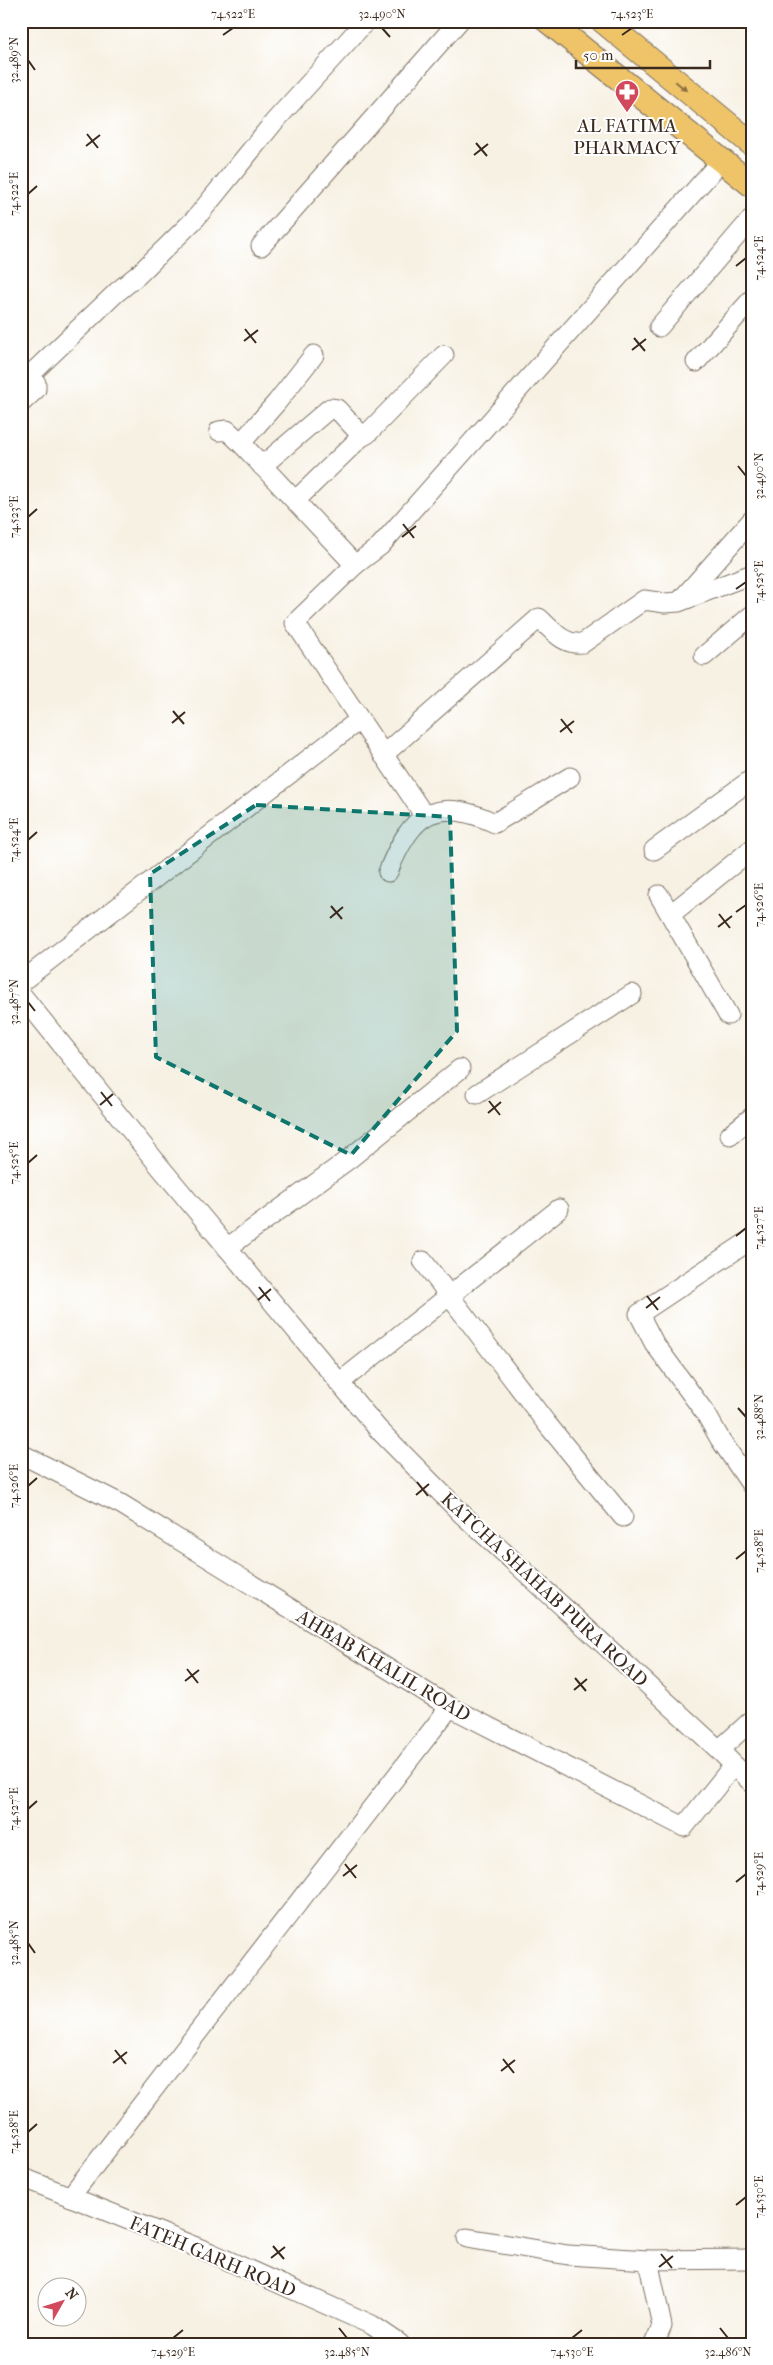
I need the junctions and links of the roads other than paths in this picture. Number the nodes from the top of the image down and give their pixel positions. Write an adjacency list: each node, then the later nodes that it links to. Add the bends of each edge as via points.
1 (366, 21): 17 (street, via 274,122 196,218 30,375 36,389)
2 (459, 21): 11 (street)
3 (548, 21): 6 (main road)
4 (603, 21): 5 (main road, one-way to 5)
5 (710, 109): 6 (main road, via 710,123 704,132); 7 (main road)
6 (693, 137): 8 (main road)
7 (752, 144)
8 (721, 161): 9 (main road); 24 (street, via 380,546)
9 (748, 172)
10 (752, 218): 13 (street)
11 (261, 246)
12 (752, 299): 16 (street)
13 (660, 327)
14 (314, 355): 20 (street)
15 (444, 355): 19 (street)
16 (696, 362)
17 (21, 403)
18 (219, 431): 20 (street, via 227,430)
19 (362, 436): 21 (street, via 337,409 330,408); 22 (street)
20 (241, 443): 21 (street)
21 (262, 466): 22 (street)
22 (296, 500): 24 (street)
23 (752, 520): 26 (street)
24 (355, 565): 29 (street, via 295,623)
25 (752, 574): 26 (street)
26 (679, 602): 30 (street, via 644,600 583,643 572,645 539,618)
27 (752, 615): 28 (street)
28 (704, 656)
29 (359, 720): 30 (street); 39 (street)
30 (383, 755): 33 (street)
31 (570, 777): 33 (street, via 495,823 460,810)
32 (752, 779): 35 (street)
33 (424, 815): 36 (street, via 398,848)
34 (752, 849): 38 (street)
35 (654, 850)
36 (388, 872)
37 (659, 895): 38 (street)
38 (671, 914): 42 (street)
39 (21, 982)
40 (21, 994): 49 (street, KATCHA SHAHAB PURA ROAD)
41 (632, 994): 44 (street)
42 (728, 1015)
43 (460, 1069): 49 (street, via 349,1159)
44 (477, 1094)
45 (752, 1117): 46 (street)
46 (730, 1135)
47 (559, 1209): 51 (street)
48 (752, 1239): 54 (street, via 639,1314 654,1343 706,1414)
49 (228, 1248): 52 (street, KATCHA SHAHAB PURA ROAD)
50 (423, 1261): 51 (street)
51 (448, 1297): 52 (street); 55 (street)
52 (339, 1383): 58 (street, KATCHA SHAHAB PURA ROAD, via 378,1429 463,1515)
53 (21, 1454): 56 (street, AHBAB KHALIL ROAD, via 121,1504)
54 (752, 1486)
55 (623, 1517)
56 (450, 1707): 59 (street, AHBAB KHALIL ROAD, via 684,1827); 62 (street)
57 (752, 1720): 58 (street)
58 (719, 1750): 59 (street, KATCHA SHAHAB PURA ROAD)
59 (734, 1766): 60 (street, KATCHA SHAHAB PURA ROAD)
60 (752, 1783)
61 (21, 2177): 62 (street, FATEH GARH ROAD)
62 (70, 2197): 66 (street, FATEH GARH ROAD, via 212,2253 372,2325)
63 (467, 2238): 65 (street, via 568,2255)
64 (752, 2259): 65 (street)
65 (648, 2260): 67 (street, via 662,2326)
66 (400, 2344)
67 (654, 2344)

